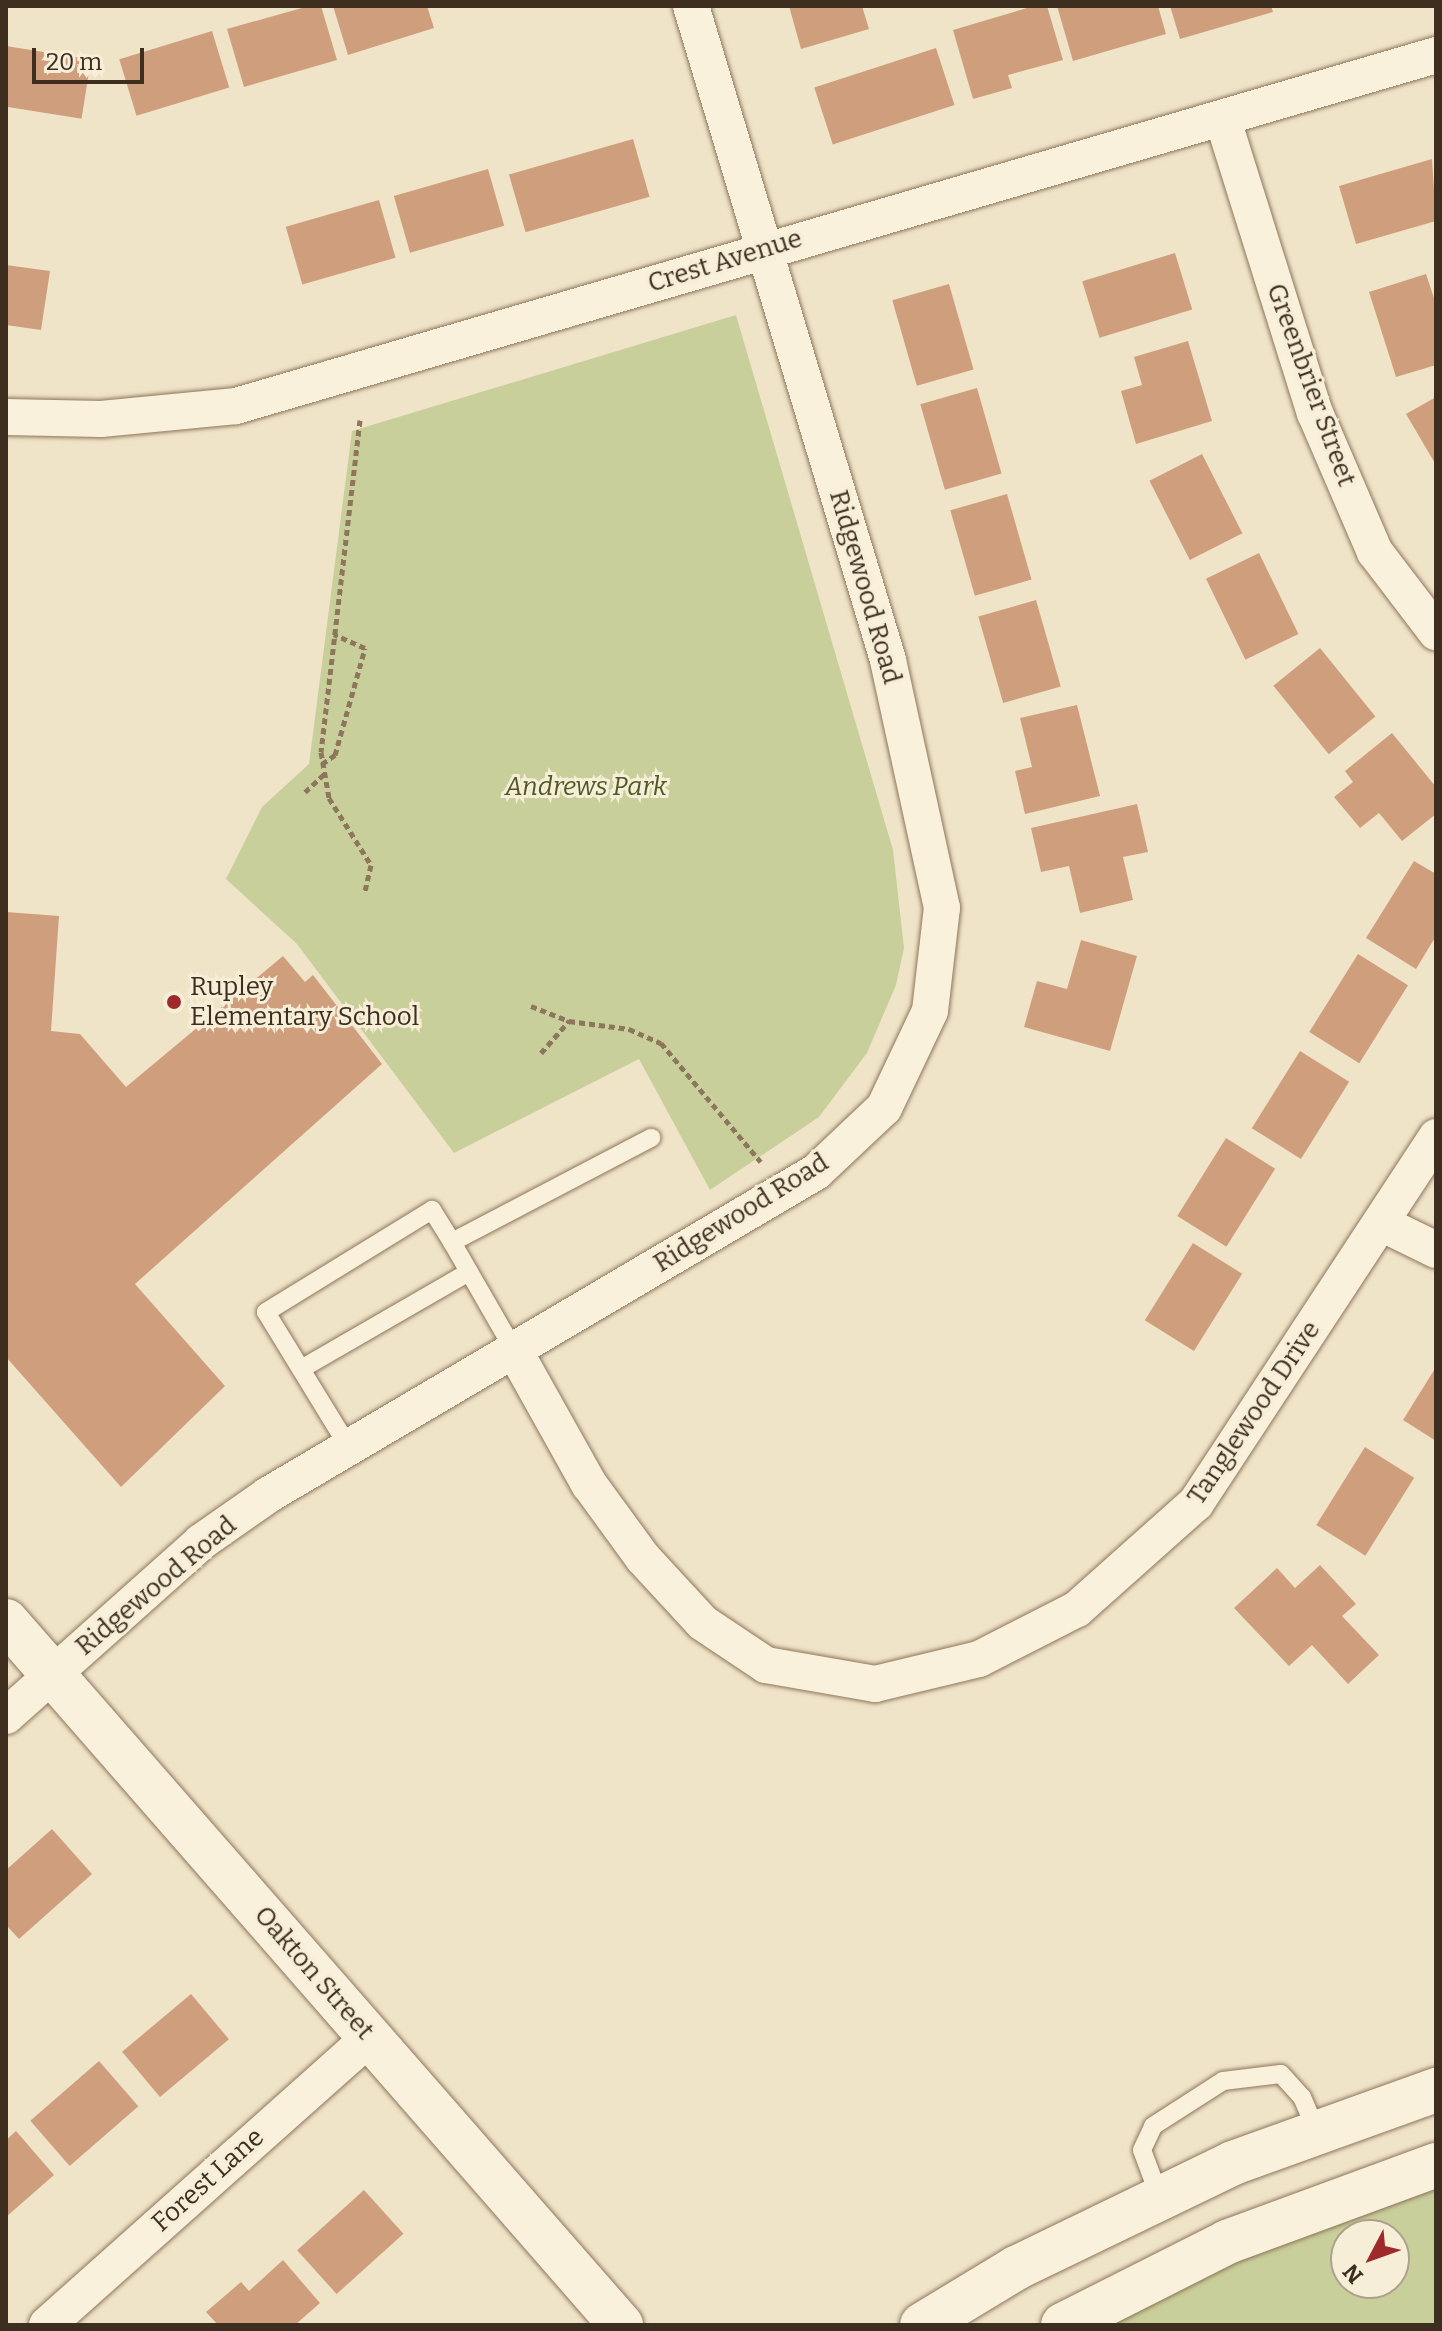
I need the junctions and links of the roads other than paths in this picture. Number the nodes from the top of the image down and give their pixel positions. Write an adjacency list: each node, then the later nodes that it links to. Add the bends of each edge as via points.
1 (691, 6): 4 (street, Ridgewood Road)
2 (1436, 55): 3 (street, Crest Avenue)
3 (1223, 120): 4 (street, Crest Avenue); 6 (street, Greenbrier Street, via 1315,413 1375,552)
4 (764, 248): 5 (street, Crest Avenue, via 236,406 101,419); 13 (street, Ridgewood Road, via 888,660 929,846 942,908 930,1011 884,1108 816,1172)
5 (6, 417)
6 (1436, 632)
7 (1436, 1137): 9 (street, Tanglewood Drive)
8 (651, 1138): 10 (lane)
9 (1381, 1223): 11 (street); 13 (street, Tanglewood Drive, via 1196,1503 1077,1609 979,1659 875,1684 766,1665 703,1623 643,1558 589,1484)
10 (452, 1242): 12 (lane); 14 (lane, via 432,1210 266,1312)
11 (1436, 1250)
12 (469, 1272): 13 (lane); 14 (lane)
13 (514, 1350): 15 (street, Ridgewood Road)
14 (301, 1369): 15 (lane)
15 (348, 1446): 17 (street, Ridgewood Road, via 201,1542)
16 (6, 1621): 17 (main road, Oakton Street)
17 (53, 1674): 18 (street, Ridgewood Road); 19 (main road, Oakton Street)
18 (6, 1716)
19 (370, 2037): 24 (street, Forest Lane); 25 (main road, Oakton Street)
20 (1436, 2090): 21 (main road)
21 (1317, 2132): 23 (main road); 23 (lane, via 1302,2097 1281,2074 1223,2081 1153,2126 1142,2150)
22 (1436, 2165): 27 (main road, via 1227,2242)
23 (1160, 2198): 26 (main road, via 1016,2268)
24 (47, 2325)
25 (621, 2325)
26 (922, 2325)
27 (1063, 2325)

